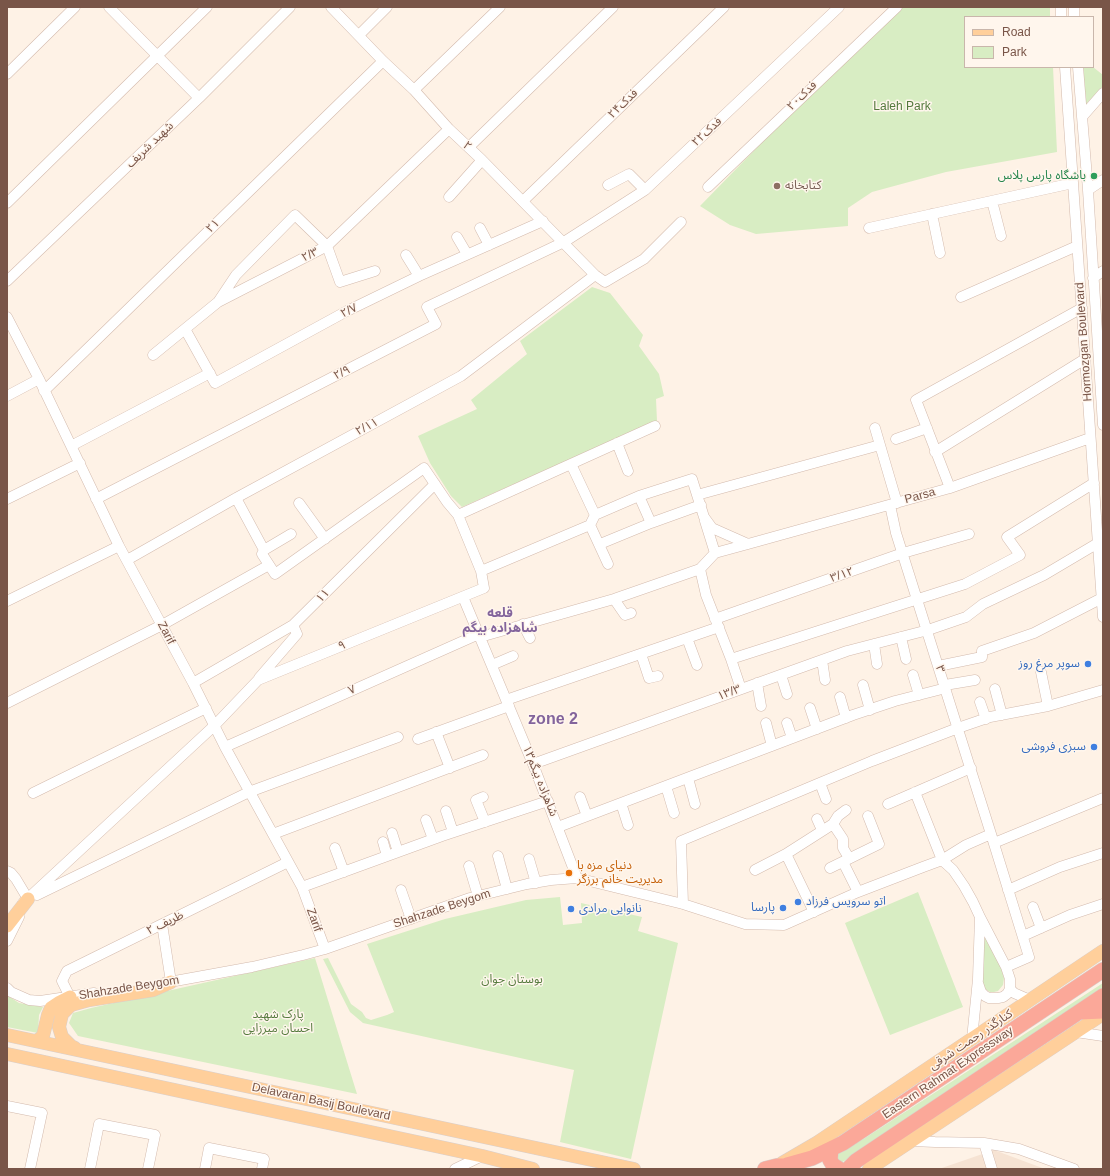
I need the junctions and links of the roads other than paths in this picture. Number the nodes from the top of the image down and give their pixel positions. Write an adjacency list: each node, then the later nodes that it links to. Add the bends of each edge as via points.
1 (75, 7): 17 (street)
2 (109, 7): 13 (street)
3 (207, 7): 13 (street)
4 (290, 7): 20 (street, شهید شریف)
5 (331, 7): 12 (street, ۲)
6 (388, 7): 12 (street)
7 (500, 7): 18 (street)
8 (614, 7): 23 (street)
9 (724, 7): 32 (street, فدک۲۴)
10 (838, 7): 29 (street, فدک۲۲)
11 (897, 7): 28 (street, فدک۲۰)
12 (359, 35): 14 (street, ۲)
13 (157, 56): 20 (street); 34 (street)
14 (383, 61): 18 (street, ۲); 65 (street, ۲۱)
15 (1065, 68): 26 (street, Hormozgan Boulevard)
16 (1078, 68): 21 (street, Hormozgan Boulevard)
17 (7, 74)
18 (414, 90): 22 (street, ۲)
19 (1103, 93): 21 (street)
20 (199, 98): 54 (street, شهید شریف)
21 (1082, 117): 30 (street, Hormozgan Boulevard)
22 (449, 129): 23 (street, ۲); 44 (street, ۲/۳)
23 (469, 147): 24 (street, ۲)
24 (482, 160): 31 (street); 32 (street, ۲)
25 (1103, 180): 30 (street)
26 (1073, 183): 33 (street); 45 (street, Hormozgan Boulevard)
27 (608, 185): 29 (street, via 629,174)
28 (708, 187)
29 (645, 190): 42 (street, فدک۲۲)
30 (1088, 190): 53 (street, Hormozgan Boulevard)
31 (449, 197)
32 (523, 201): 36 (street, ۲)
33 (992, 201): 35 (street); 40 (street)
34 (7, 202)
35 (932, 214): 39 (street); 46 (street)
36 (542, 221): 42 (street, ۲); 43 (street, ۲/۷)
37 (681, 222): 51 (street, ۲, via 644,260 605,282)
38 (480, 228): 43 (street)
39 (869, 228)
40 (1001, 236)
41 (457, 237): 47 (street)
42 (564, 242): 51 (street, ۲); 85 (street, ۲/۹, via 427,307 436,324)
43 (489, 245): 47 (street, ۲/۷)
44 (327, 246): 49 (street, via 340,282); 56 (street, ۲/۳); 56 (street, via 295,215 236,275)
45 (1077, 246): 55 (street); 57 (street, Hormozgan Boulevard)
46 (940, 253)
47 (467, 254): 52 (street, ۲/۷)
48 (406, 255): 52 (street)
49 (375, 271)
50 (1103, 272): 53 (street)
51 (595, 275): 86 (street, ۲/۱۱, via 461,376)
52 (419, 276): 63 (street, ۲/۷, via 347,311 215,383)
53 (1093, 278): 62 (street, Hormozgan Boulevard)
54 (7, 281)
55 (961, 297)
56 (218, 302): 59 (street, ۲/۳)
57 (1082, 308): 61 (street, Hormozgan Boulevard); 70 (street, via 916,400)
58 (7, 317): 64 (street, Zarif)
59 (185, 329): 60 (street, ۲/۳); 63 (street)
60 (153, 355)
61 (1085, 359): 71 (street, Hormozgan Boulevard); 76 (street)
62 (1101, 364): 67 (street, Hormozgan Boulevard)
63 (210, 373): 75 (street)
64 (39, 379): 65 (street, Zarif); 66 (street)
65 (44, 391): 75 (street, Zarif)
66 (7, 396)
67 (1103, 425)
68 (655, 426): 73 (street)
69 (875, 428): 74 (street, ۳)
70 (927, 428): 72 (street); 76 (street)
71 (1090, 438): 80 (street, Hormozgan Boulevard); 82 (street, Parsa)
72 (896, 440)
73 (618, 443): 78 (street); 79 (street)
74 (880, 445): 83 (street); 89 (street, ۳)
75 (71, 446): 77 (street, Zarif)
76 (936, 452): 82 (street)
77 (80, 463): 85 (street, Zarif); 87 (street)
78 (571, 464): 91 (street); 92 (street)
79 (628, 471)
80 (1094, 483): 99 (street, Hormozgan Boulevard); 114 (street, via 1007,537 1020,555 965,584)
81 (435, 484): 91 (street); 98 (street, via 424,468); 121 (street, ۱۱)
82 (950, 488): 89 (street, Parsa)
83 (697, 495): 84 (street, via 692,478); 90 (street)
84 (639, 496): 92 (street); 94 (street)
85 (96, 498): 102 (street, Zarif)
86 (236, 498): 103 (street); 106 (street, ۲/۱۱)
87 (7, 499)
88 (299, 503): 98 (street)
89 (893, 504): 101 (street, Parsa); 105 (street, ۳, via 896,533)
90 (701, 505): 93 (street); 94 (street)
91 (458, 515): 110 (street)
92 (595, 516): 95 (street)
93 (704, 517): 101 (street, via 712,528); 104 (street)
94 (651, 523): 100 (street)
95 (590, 526): 100 (street); 110 (street)
96 (291, 534): 103 (street)
97 (969, 534): 105 (street, ۳/۱۲)
98 (325, 539): 108 (street, via 275,574)
99 (1098, 543): 113 (street, Hormozgan Boulevard); 122 (street, ۱۳/۳, via 1044,575 983,604 966,617)
100 (600, 544): 107 (street)
101 (748, 544): 104 (street, Parsa)
102 (119, 546): 106 (street, Zarif); 115 (street)
103 (264, 550): 108 (street, via 262,554)
104 (715, 553): 109 (street)
105 (903, 553): 114 (street, ۳); 118 (street, ۳/۱۲)
106 (127, 560): 120 (street, Zarif)
107 (608, 564)
108 (269, 565): 120 (street)
109 (700, 569): 112 (street, ۷); 118 (street, via 706,595)
110 (481, 571): 111 (street, ۹, via 484,588)
111 (463, 597): 123 (street, شاهزاده بیگم۱۳); 141 (street, ۹)
112 (614, 598): 116 (street, via 625,615); 119 (street, ۷)
113 (1102, 598): 117 (street, Hormozgan Boulevard); 136 (street, via 1034,633 982,651 982,657)
114 (918, 599): 122 (street, ۳); 130 (street)
115 (7, 601)
116 (631, 613)
117 (1103, 617)
118 (717, 623): 126 (street, ۳/۱۲); 130 (street)
119 (524, 624): 123 (street, ۷); 125 (street)
120 (162, 626): 144 (street, Zarif); 155 (street)
121 (293, 626): 141 (street, via 297,634); 144 (street, ۱۱)
122 (928, 630): 124 (street, ۱۳/۳); 147 (street, ۳)
123 (479, 635): 134 (street, شاهزاده بیگم۱۳); 175 (street, ۷)
124 (901, 637): 127 (street, ۱۳/۳); 131 (street)
125 (530, 638)
126 (687, 638): 128 (street, ۳/۱۲); 135 (street)
127 (874, 644): 132 (street, ۱۳/۳); 133 (street)
128 (641, 654): 140 (street, via 649,678); 156 (street, ۳/۱۲)
129 (513, 656): 134 (street)
130 (731, 659): 148 (street)
131 (906, 659)
132 (822, 660): 138 (street, ۱۳/۳); 142 (street)
133 (877, 664)
134 (492, 665): 156 (street, شاهزاده بیگم۱۳)
135 (697, 665)
136 (943, 665)
137 (1041, 672): 158 (street)
138 (781, 675): 145 (street, ۱۳/۳); 151 (street)
139 (913, 675): 152 (street)
140 (658, 676)
141 (258, 680): 167 (street, ۹)
142 (825, 680)
143 (975, 680): 147 (street)
144 (193, 683): 159 (street, Zarif)
145 (757, 683): 148 (street, ۱۳/۳); 157 (street)
146 (863, 685): 161 (street)
147 (945, 687): 152 (street); 168 (street, ۳)
148 (741, 689): 177 (street, ۱۳/۳)
149 (995, 690): 162 (street)
150 (1103, 690): 158 (street)
151 (787, 694)
152 (919, 695): 161 (street)
153 (840, 697): 163 (street)
154 (980, 702): 164 (street)
155 (7, 703)
156 (508, 703): 170 (street, ۳/۱۲); 177 (street, شاهزاده بیگم۱۳)
157 (761, 706)
158 (1048, 706): 162 (street)
159 (206, 708): 167 (street, Zarif); 185 (street)
160 (810, 708): 169 (street)
161 (870, 710): 163 (street)
162 (1002, 715): 164 (street)
163 (846, 718): 169 (street)
164 (986, 719): 168 (street)
165 (766, 723): 174 (street)
166 (787, 723): 172 (street)
167 (215, 725): 175 (street, Zarif); 235 (street, ۹)
168 (958, 728): 179 (street, ۳); 181 (street)
169 (817, 729): 172 (street)
170 (436, 732): 173 (street, ۳/۱۲); 178 (street)
171 (398, 737): 183 (street)
172 (792, 738): 174 (street)
173 (418, 739)
174 (772, 746): 180 (street)
175 (225, 747): 183 (street, Zarif)
176 (483, 756): 178 (street)
177 (533, 764): 190 (street, شاهزاده بیگم۱۳)
178 (450, 768): 208 (street)
179 (971, 768): 184 (street); 209 (street, ۳)
180 (688, 778): 182 (street); 192 (street)
181 (820, 783): 189 (street); 236 (street, via 681,841)
182 (666, 786): 191 (street); 196 (street)
183 (250, 792): 208 (street, Zarif); 235 (street)
184 (915, 792): 193 (street); 220 (street)
185 (34, 793)
186 (483, 797): 201 (street, via 476,800)
187 (580, 797): 197 (street)
188 (1103, 798): 209 (street, Shahzade Beygom)
189 (826, 799)
190 (548, 801): 201 (street); 204 (street, شاهزاده بیگم۱۳)
191 (621, 803): 197 (street); 203 (street)
192 (695, 804)
193 (888, 804)
194 (846, 810): 202 (street)
195 (446, 811): 206 (street)
196 (674, 813)
197 (587, 816): 204 (street)
198 (868, 816): 219 (street, via 879,844)
199 (817, 819): 205 (street)
200 (426, 820): 210 (street)
201 (485, 822): 206 (street)
202 (833, 824): 205 (street); 219 (street, via 843,839)
203 (628, 825)
204 (558, 827): 227 (street, شاهزاده بیگم۱۳)
205 (822, 830): 215 (street)
206 (453, 832): 210 (street)
207 (392, 833): 213 (street)
208 (272, 834): 221 (street, Zarif)
209 (993, 838): 220 (street, Shahzade Beygom, via 966,845); 232 (street, ۳)
210 (433, 839): 213 (street)
211 (383, 842): 216 (street)
212 (335, 848): 226 (street)
213 (398, 852): 216 (street)
214 (1103, 853): 232 (street, via 1060,867)
215 (786, 854): 224 (street); 239 (street)
216 (387, 856): 226 (street)
217 (498, 856): 230 (street)
218 (529, 859): 228 (street)
219 (846, 860): 223 (street); 233 (street)
220 (942, 860): 233 (street, Shahzade Beygom); 240 (street, via 964,886)
221 (288, 862): 229 (street, Zarif); 243 (street, ظریف ۲)
222 (469, 866): 234 (street)
223 (830, 868)
224 (755, 870)
225 (7, 871): 235 (street, via 16,879)
226 (344, 872): 229 (street)
227 (577, 878): 228 (street, Shahzade Beygom); 236 (street, Shahzade Beygom)
228 (536, 883): 230 (street, Shahzade Beygom)
229 (302, 887): 248 (street, Zarif)
230 (507, 889): 234 (street, Shahzade Beygom)
231 (401, 890): 241 (street)
232 (1008, 890): 246 (street, ۳)
233 (858, 892): 239 (street, Shahzade Beygom)
234 (478, 896): 241 (street, Shahzade Beygom)
235 (28, 899): 242 (street, ۹); 244 (main road); 247 (street)
236 (683, 904): 239 (street, Shahzade Beygom, via 745,924 784,925)
237 (1103, 904): 245 (street)
238 (1032, 907): 245 (street)
239 (814, 912)
240 (980, 917): 250 (street); 252 (street)
241 (410, 918): 248 (street, Shahzade Beygom)
242 (7, 919)
243 (162, 924): 253 (street); 257 (street, ظریف ۲, via 67,971 62,981)
244 (7, 926)
245 (1041, 928): 246 (street)
246 (1023, 936): 250 (street, ۳, via 1029,957)
247 (7, 941)
248 (325, 948): 253 (street, Shahzade Beygom, via 252,967)
249 (1103, 951): 258 (main road, کنارگذر رحمت شرقی)
250 (1006, 967): 255 (street)
251 (1103, 970): 273 (highway, Eastern Rahmat Expressway, via 844,1143)
252 (978, 979): 255 (street, via 981,992 989,998 1003,997); 264 (street)
253 (171, 982): 257 (street, Shahzade Beygom); 266 (main road, via 153,990 70,1005 62,1014 60,1032 71,1046)
254 (7, 988): 257 (street, Shahzade Beygom, via 29,1000)
255 (1010, 989): 258 (street)
256 (1103, 996): 259 (highway, Eastern Rahmat Expressway)
257 (70, 997): 265 (main road, via 52,1008 43,1036)
258 (1030, 1000): 264 (main road, کنارگذر رحمت شرقی)
259 (1078, 1012): 260 (highway); 288 (highway, Eastern Rahmat Expressway, via 856,1161)
260 (1103, 1013): 261 (main road)
261 (1076, 1032): 263 (street); 271 (main road)
262 (7, 1035): 265 (main road, Delavaran Basij Boulevard)
263 (1103, 1036)
264 (972, 1039): 277 (main road, کنارگذر رحمت شرقی, via 818,1142)
265 (38, 1041): 266 (main road, Delavaran Basij Boulevard)
266 (80, 1050): 269 (main road, Delavaran Basij Boulevard)
267 (7, 1054): 270 (main road, Delavaran Basij Boulevard)
268 (7, 1106): 279 (street, via 42,1113)
269 (355, 1109): 270 (main road); 285 (main road, Delavaran Basij Boulevard)
270 (351, 1128): 274 (main road, Delavaran Basij Boulevard)
271 (912, 1140): 272 (street); 278 (main road)
272 (984, 1143): 276 (street, via 1019,1149); 289 (street)
273 (831, 1149): 277 (highway, Eastern Rahmat Expressway, via 812,1158); 287 (highway, via 830,1160)
274 (482, 1156): 283 (street); 284 (main road, Delavaran Basij Boulevard)
275 (263, 1164): 282 (street, via 209,1148)
276 (1054, 1165): 290 (street)
277 (776, 1166): 286 (highway, via 797,1166)
278 (876, 1167)
279 (30, 1169)
280 (90, 1169): 281 (street, via 99,1124 155,1135)
281 (148, 1169)
282 (205, 1169)
283 (455, 1169)
284 (533, 1169)
285 (634, 1169)
286 (804, 1169)
287 (839, 1169)
288 (848, 1169)
289 (992, 1169)
290 (1074, 1169)

